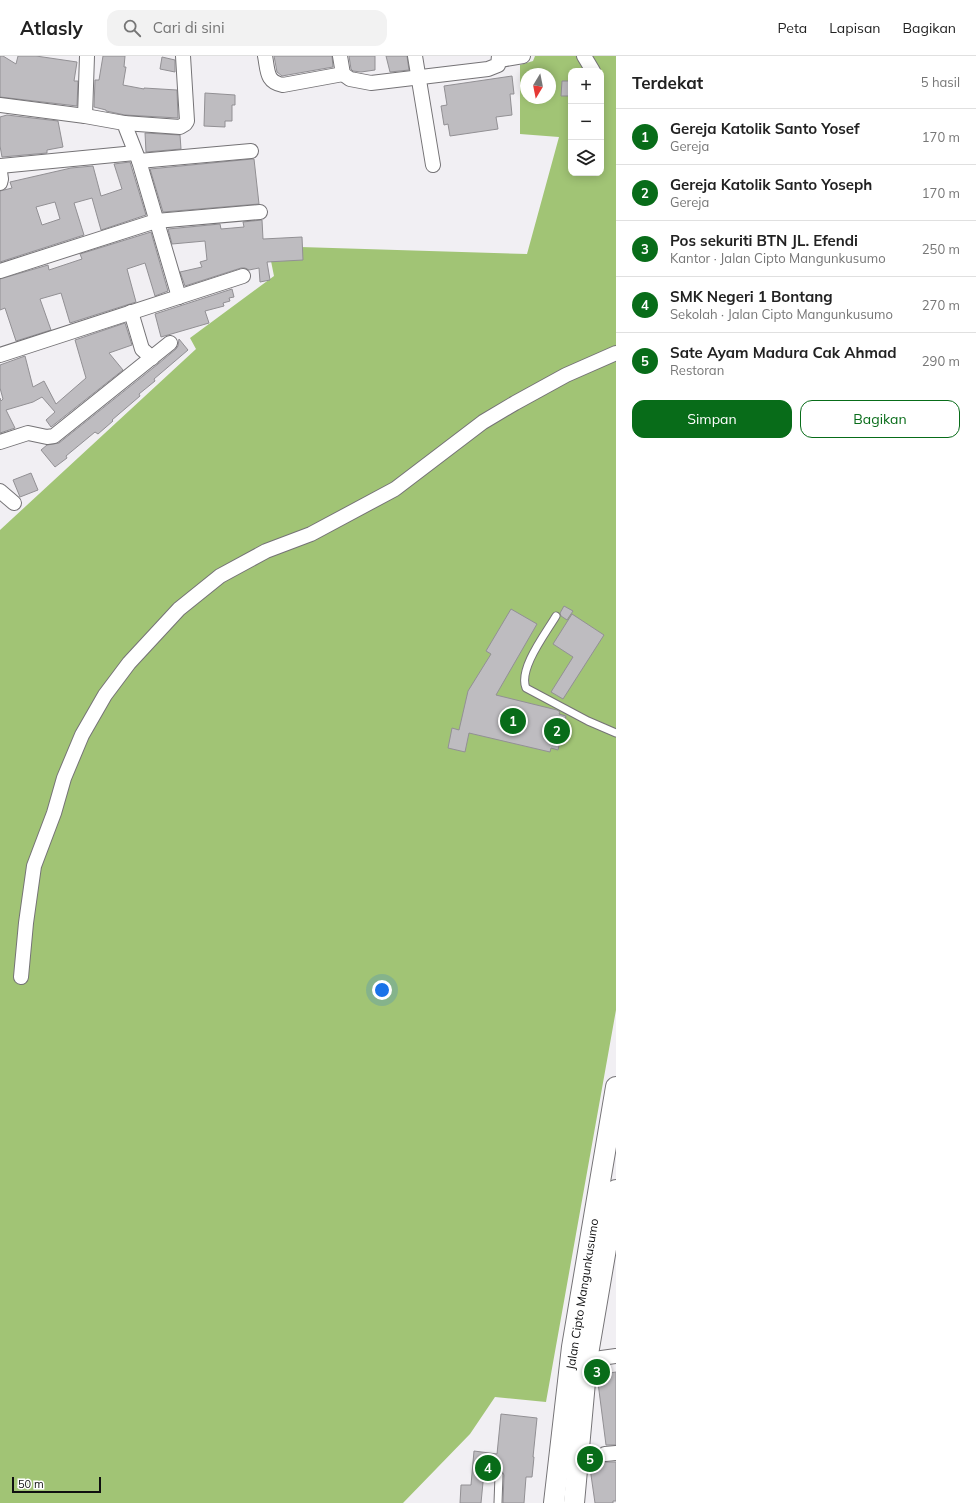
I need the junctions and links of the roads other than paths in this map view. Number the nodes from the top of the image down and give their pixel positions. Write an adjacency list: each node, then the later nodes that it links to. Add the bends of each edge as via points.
1 (87, 56): 13 (street)
2 (183, 56): 14 (street, via 186,124 180,127)
3 (265, 56): 10 (street, via 269,77 276,84 283,85)
4 (340, 56): 10 (street)
5 (415, 56): 11 (street)
6 (523, 56): 8 (street)
7 (584, 56): 9 (street)
8 (499, 58): 11 (street, via 498,65 488,69)
9 (591, 68)
10 (343, 74): 11 (street, via 350,79 371,83)
11 (418, 77): 17 (street)
12 (0, 105): 13 (street)
13 (85, 116): 14 (street)
14 (124, 123): 16 (street)
15 (250, 151): 16 (street)
16 (137, 157): 18 (street); 22 (street)
17 (433, 165)
18 (0, 166)
19 (0, 172): 20 (street)
20 (0, 183)
21 (260, 212): 22 (street)
22 (156, 221): 23 (street); 25 (street)
23 (0, 271)
24 (243, 276): 25 (street)
25 (179, 298): 26 (street)
26 (131, 312): 28 (street); 30 (street)
27 (170, 343): 28 (street)
28 (145, 350): 31 (street, via 54,436 28,433)
29 (616, 353): 36 (street, via 566,375 502,410 394,489 311,534 266,551 220,576 179,609 129,663 105,695 82,735 64,778 34,866)
30 (0, 355)
31 (0, 442)
32 (0, 491): 33 (street)
33 (14, 503)
34 (556, 616): 35 (lane, via 526,667 526,688)
35 (616, 733)
36 (21, 977)
37 (616, 1087): 38 (street, Jalan Cipto Mangunkusumo)
38 (611, 1184): 40 (street, Jalan Cipto Mangunkusumo); 43 (street, Jalan Cipto Mangunkusumo, via 572,1347)
39 (616, 1356): 40 (street)
40 (587, 1360): 44 (street, Jalan Cipto Mangunkusumo)
41 (500, 1475): 42 (lane)
42 (498, 1503)
43 (554, 1503)
44 (574, 1503)

